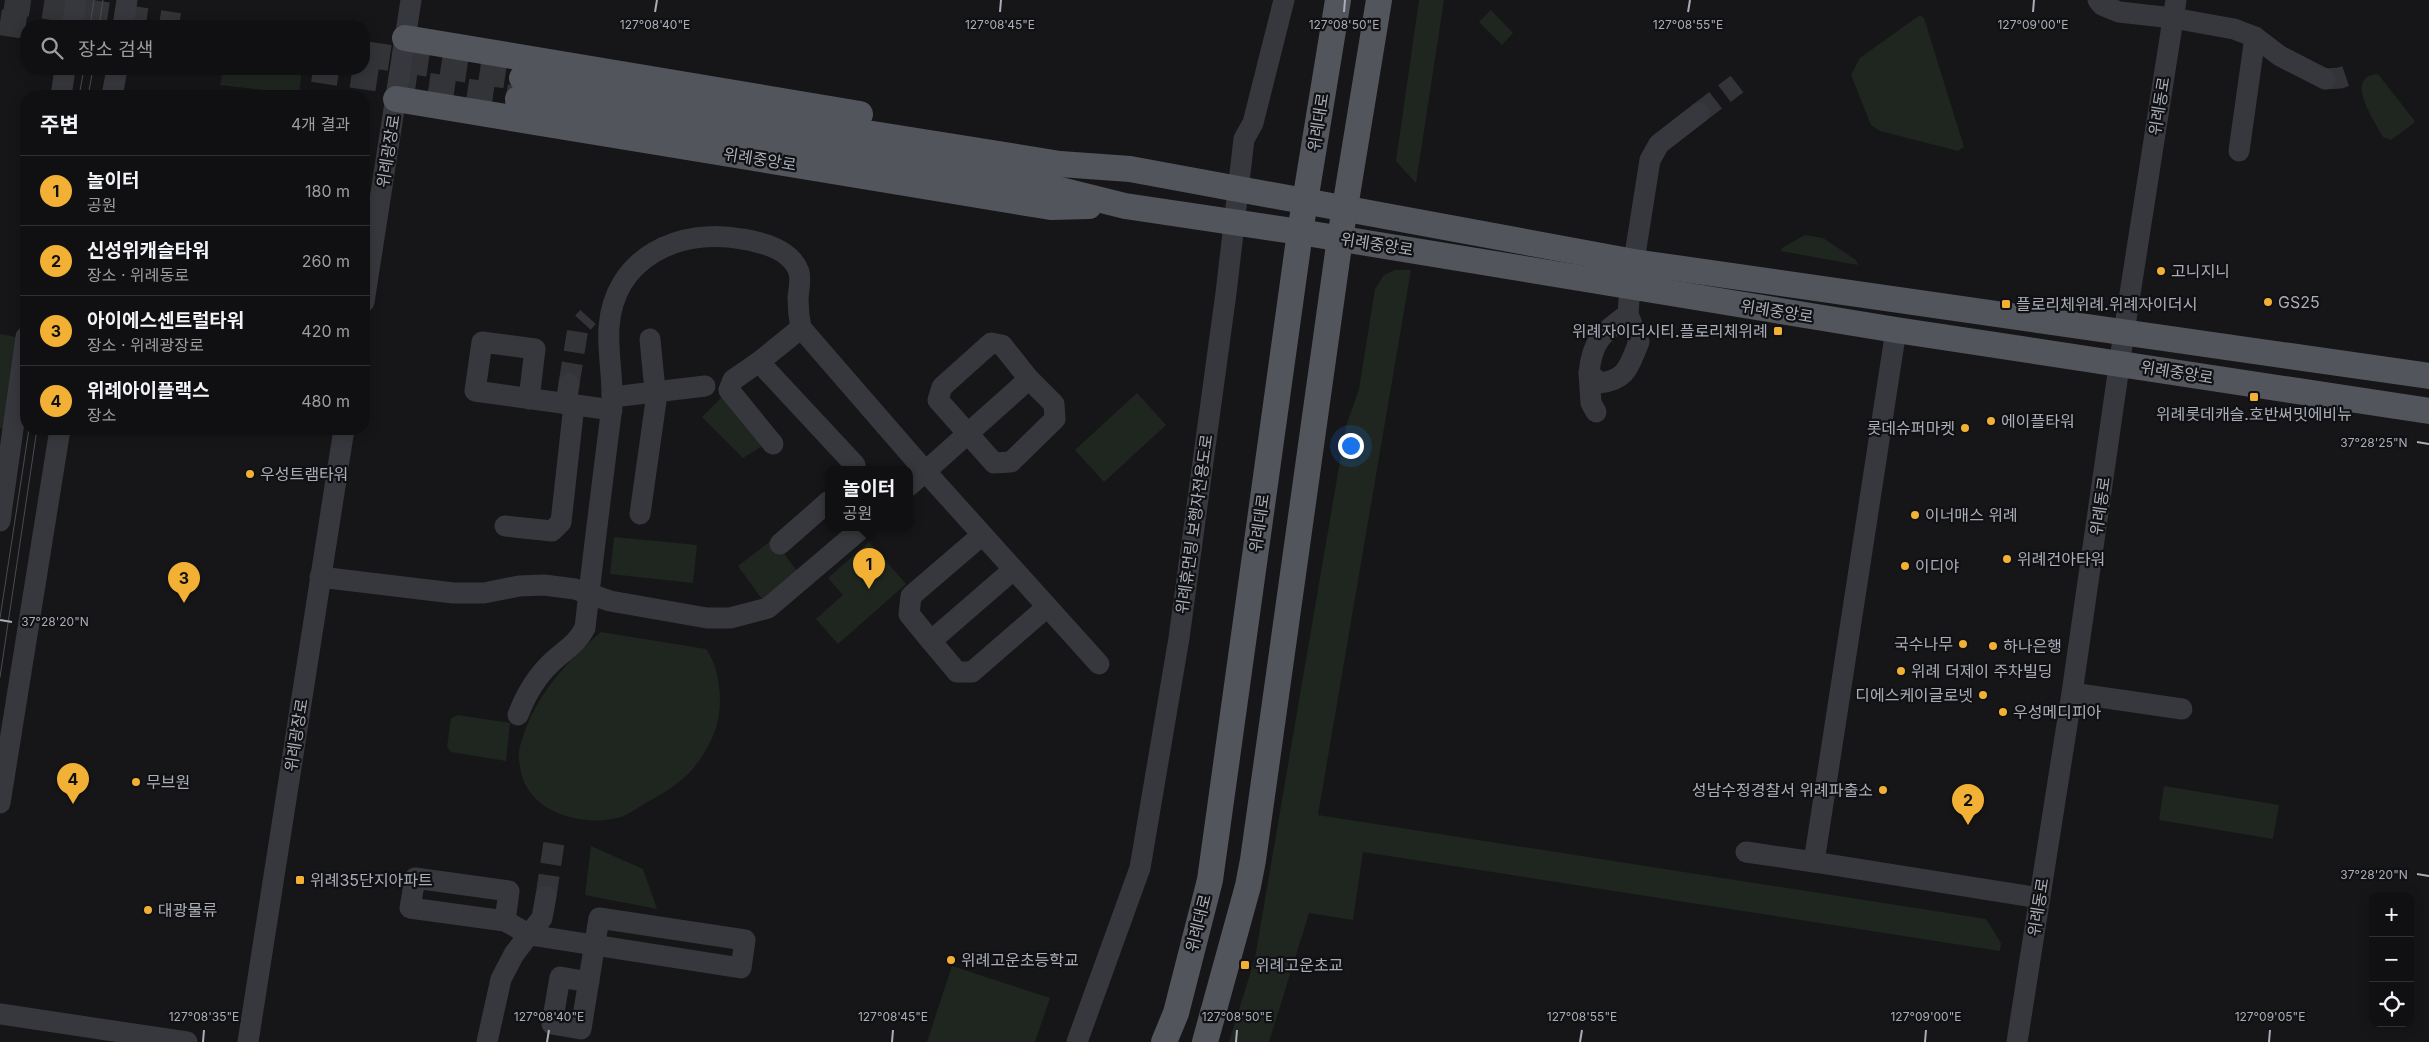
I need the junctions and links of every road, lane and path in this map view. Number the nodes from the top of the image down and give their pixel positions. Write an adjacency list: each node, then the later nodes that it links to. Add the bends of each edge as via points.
1 (76, 0): 9 (street)
2 (127, 0): 10 (street)
3 (411, 0): 12 (street, 위례광장로)
4 (1284, 0): 83 (street, 위례휴먼링 보행자전용도로, via 1253,123 1244,139 1179,638 1140,868)
5 (1338, 0): 22 (main road, 위례대로)
6 (1379, 0): 24 (main road)
7 (2098, 0): 8 (street, via 2119,12)
8 (2174, 9): 11 (street); 32 (street, 위례동로)
9 (73, 20)
10 (124, 20)
11 (2255, 37): 15 (street, via 2280,56); 20 (street)
12 (405, 38): 18 (street, 위례광장로); 21 (main road, 위례중앙로, via 1058,147)
13 (64, 75): 16 (street)
14 (116, 75): 17 (street)
15 (2325, 79)
16 (62, 90)
17 (113, 90)
18 (396, 100): 23 (main road, 위례중앙로, via 1051,207); 27 (street, 위례광장로)
19 (1699, 113): 28 (street, via 1659,144 1650,160)
20 (2239, 151)
21 (1130, 170): 22 (main road, 위례중앙로); 23 (main road, 위례중앙로, via 1060,164 520,89 1057,189)
22 (1304, 203): 24 (main road, 위례중앙로); 25 (main road, 위례대로)
23 (1125, 206): 25 (main road, 위례중앙로)
24 (1345, 210): 26 (main road); 28 (main road, 위례중앙로)
25 (1300, 232): 26 (main road, 위례중앙로); 84 (main road, 위례대로, via 1210,880 1176,1013)
26 (1340, 238): 28 (main road, 위례중앙로); 85 (main road, via 1253,860)
27 (370, 264)
28 (1632, 274): 29 (street); 31 (main road, 위례중앙로); 32 (main road, 위례중앙로)
29 (1628, 314): 36 (street, via 1601,335 1591,354); 40 (street, via 1640,342 1623,377)
30 (801, 328): 34 (street); 45 (street, via 798,271 780,251 770,245 729,237 691,238 665,245 635,267 613,303 608,329); 52 (street)
31 (1896, 330): 35 (main road, 위례중앙로); 72 (street)
32 (2124, 332): 35 (street, 위례동로); 37 (main road, 위례중앙로)
33 (650, 339): 42 (street)
34 (760, 362): 50 (street, via 733,380 729,390); 51 (street)
35 (2121, 364): 46 (main road, 위례중앙로); 67 (street, 위례동로)
36 (1589, 373): 40 (street, via 1599,383); 40 (street, via 1591,403 1596,412)
37 (2429, 376)
38 (1029, 378): 47 (street); 47 (street, via 1054,404 1055,419 1011,462 994,463); 47 (street, via 1002,345 992,343 956,374 942,387 938,400)
39 (20, 379): 56 (street)
40 (1618, 379)
41 (705, 386): 42 (street)
42 (656, 392): 45 (street); 55 (street)
43 (570, 398): 44 (street); 45 (street); 57 (street, via 561,522 552,531)
44 (530, 399)
45 (613, 404): 63 (street)
46 (2429, 411)
47 (967, 433): 52 (street)
48 (59, 435): 70 (street)
49 (343, 435): 62 (street, 위례광장로)
50 (773, 444)
51 (854, 466)
52 (925, 471): 53 (street); 59 (street)
53 (913, 482)
54 (825, 505): 60 (street)
55 (640, 514)
56 (0, 521)
57 (505, 526)
58 (858, 531): 63 (street, via 768,608 730,618 689,615 610,601)
59 (982, 535): 61 (street); 65 (street, via 911,596 909,614)
60 (780, 544)
61 (1013, 570): 64 (street); 65 (street)
62 (320, 577): 63 (street, via 453,594 544,585); 81 (street, 위례광장로)
63 (589, 594): 69 (street, via 585,628 578,642 537,678)
64 (1047, 607): 65 (street, via 972,672 957,672); 66 (street)
65 (931, 641)
66 (1098, 664)
67 (2072, 693): 68 (street); 74 (street, 위례동로)
68 (2182, 709)
69 (518, 715)
70 (0, 803)
71 (1746, 852): 72 (street)
72 (1814, 862): 74 (street)
73 (546, 896): 76 (street, via 542,918)
74 (2039, 898): 86 (street, 위례동로)
75 (505, 921): 76 (street)
76 (530, 935): 77 (street); 82 (street, via 514,954 501,979)
77 (595, 945): 77 (street, via 741,968 745,940 599,918); 78 (street)
78 (589, 982)
79 (0, 1014): 80 (street)
80 (187, 1042)
81 (248, 1042)
82 (487, 1042)
83 (1076, 1042)
84 (1164, 1042)
85 (1205, 1042)
86 (2017, 1042)

